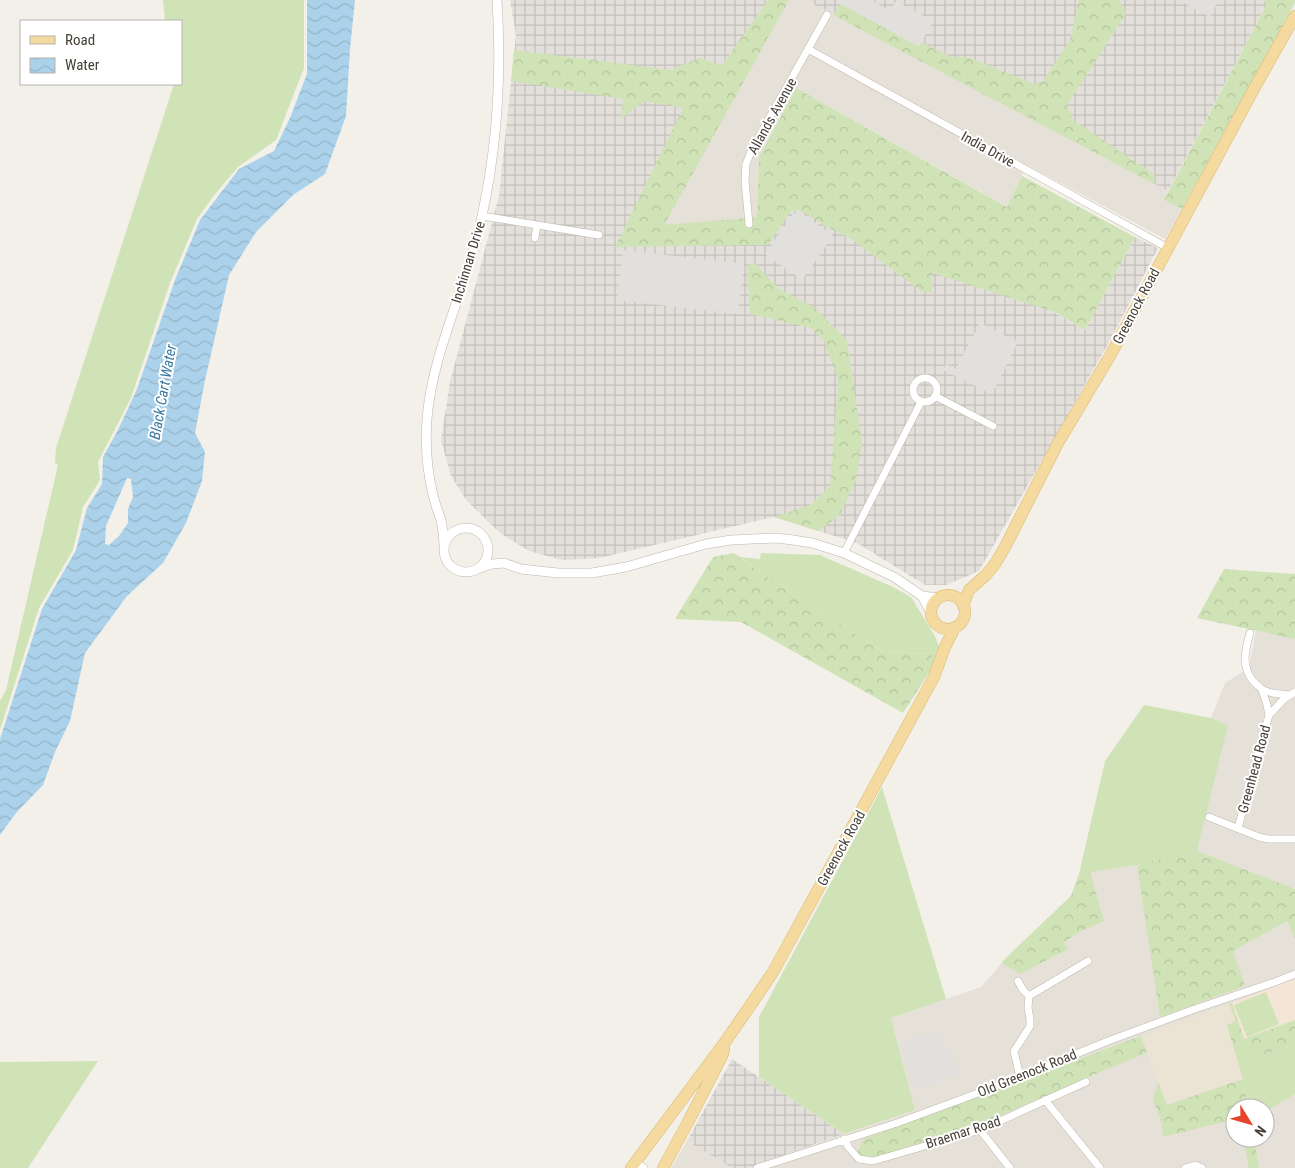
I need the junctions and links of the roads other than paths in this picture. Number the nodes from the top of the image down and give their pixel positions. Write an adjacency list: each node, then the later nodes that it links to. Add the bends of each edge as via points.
1 (497, 0): 5 (street, Inchinnan Drive, via 496,121)
2 (827, 15): 4 (street, Allands Avenue)
3 (1295, 16): 10 (main road, Greenock Road)
4 (808, 50): 6 (street, Allands Avenue, via 746,164); 10 (street, India Drive)
5 (482, 216): 7 (street); 14 (street, Inchinnan Drive, via 440,348 429,396 428,471)
6 (749, 224)
7 (538, 225): 8 (street); 9 (street)
8 (599, 235)
9 (536, 238)
10 (1168, 248): 21 (main road, Greenock Road, via 1110,356 1058,443 995,564)
11 (935, 396): 12 (street, via 929,402); 12 (street, via 934,382 927,378 919,380 913,393); 13 (street)
12 (921, 402): 18 (street)
13 (993, 426)
14 (441, 520): 15 (street); 16 (street, Inchinnan Drive)
15 (458, 530): 16 (street, via 452,533); 17 (street, via 470,528 477,531 487,541)
16 (444, 546): 20 (street, via 447,561 458,571 473,572)
17 (488, 549): 19 (street); 20 (street, via 488,556)
18 (844, 553): 19 (street, via 812,543 776,538 706,544 626,567 592,573 558,573); 22 (street, via 894,577)
19 (504, 564): 20 (street)
20 (480, 568)
21 (969, 590): 23 (main road, Greenock Road); 24 (main road, Greenock Road)
22 (922, 596): 23 (street); 25 (street)
23 (945, 597): 24 (main road, via 956,598); 25 (main road, via 933,604)
24 (963, 606): 27 (main road, via 963,618)
25 (931, 613): 26 (main road)
26 (940, 627): 27 (main road); 29 (main road)
27 (955, 627): 29 (main road, Greenock Road)
28 (1250, 633): 30 (street, via 1245,648 1246,669)
29 (945, 646): 40 (main road, Greenock Road, via 927,692 773,972)
30 (1262, 690): 31 (street); 32 (street)
31 (1292, 693): 32 (street, Greenhead Road)
32 (1269, 715): 34 (street, Greenhead Road)
33 (1208, 817): 34 (street)
34 (1238, 828): 35 (street, via 1268,839)
35 (1295, 838)
36 (1088, 961): 39 (street)
37 (1295, 974): 41 (street, Old Greenock Road, via 1108,1041)
38 (1018, 981): 39 (street)
39 (1029, 996): 41 (street, via 1030,1026 1014,1051)
40 (725, 1042): 44 (main road, Greenock Road); 45 (main road, Greenock Road, via 722,1056)
41 (1020, 1077): 47 (street, Old Greenock Road)
42 (1086, 1082): 43 (street, Braemar Road)
43 (1045, 1100): 46 (street, Braemar Road); 54 (street)
44 (668, 1118): 45 (main road); 49 (main road, Greenock Road)
45 (686, 1126): 50 (main road, Greenock Road)
46 (980, 1130): 48 (street, Braemar Road); 53 (street)
47 (844, 1139): 48 (street, via 859,1159); 51 (street, Old Greenock Road)
48 (873, 1160): 52 (street)
49 (637, 1166)
50 (663, 1168)
51 (757, 1168)
52 (879, 1168)
53 (1010, 1168)
54 (1100, 1168)
55 (1185, 1168): 56 (street, via 1195,1165)
56 (1202, 1168)

